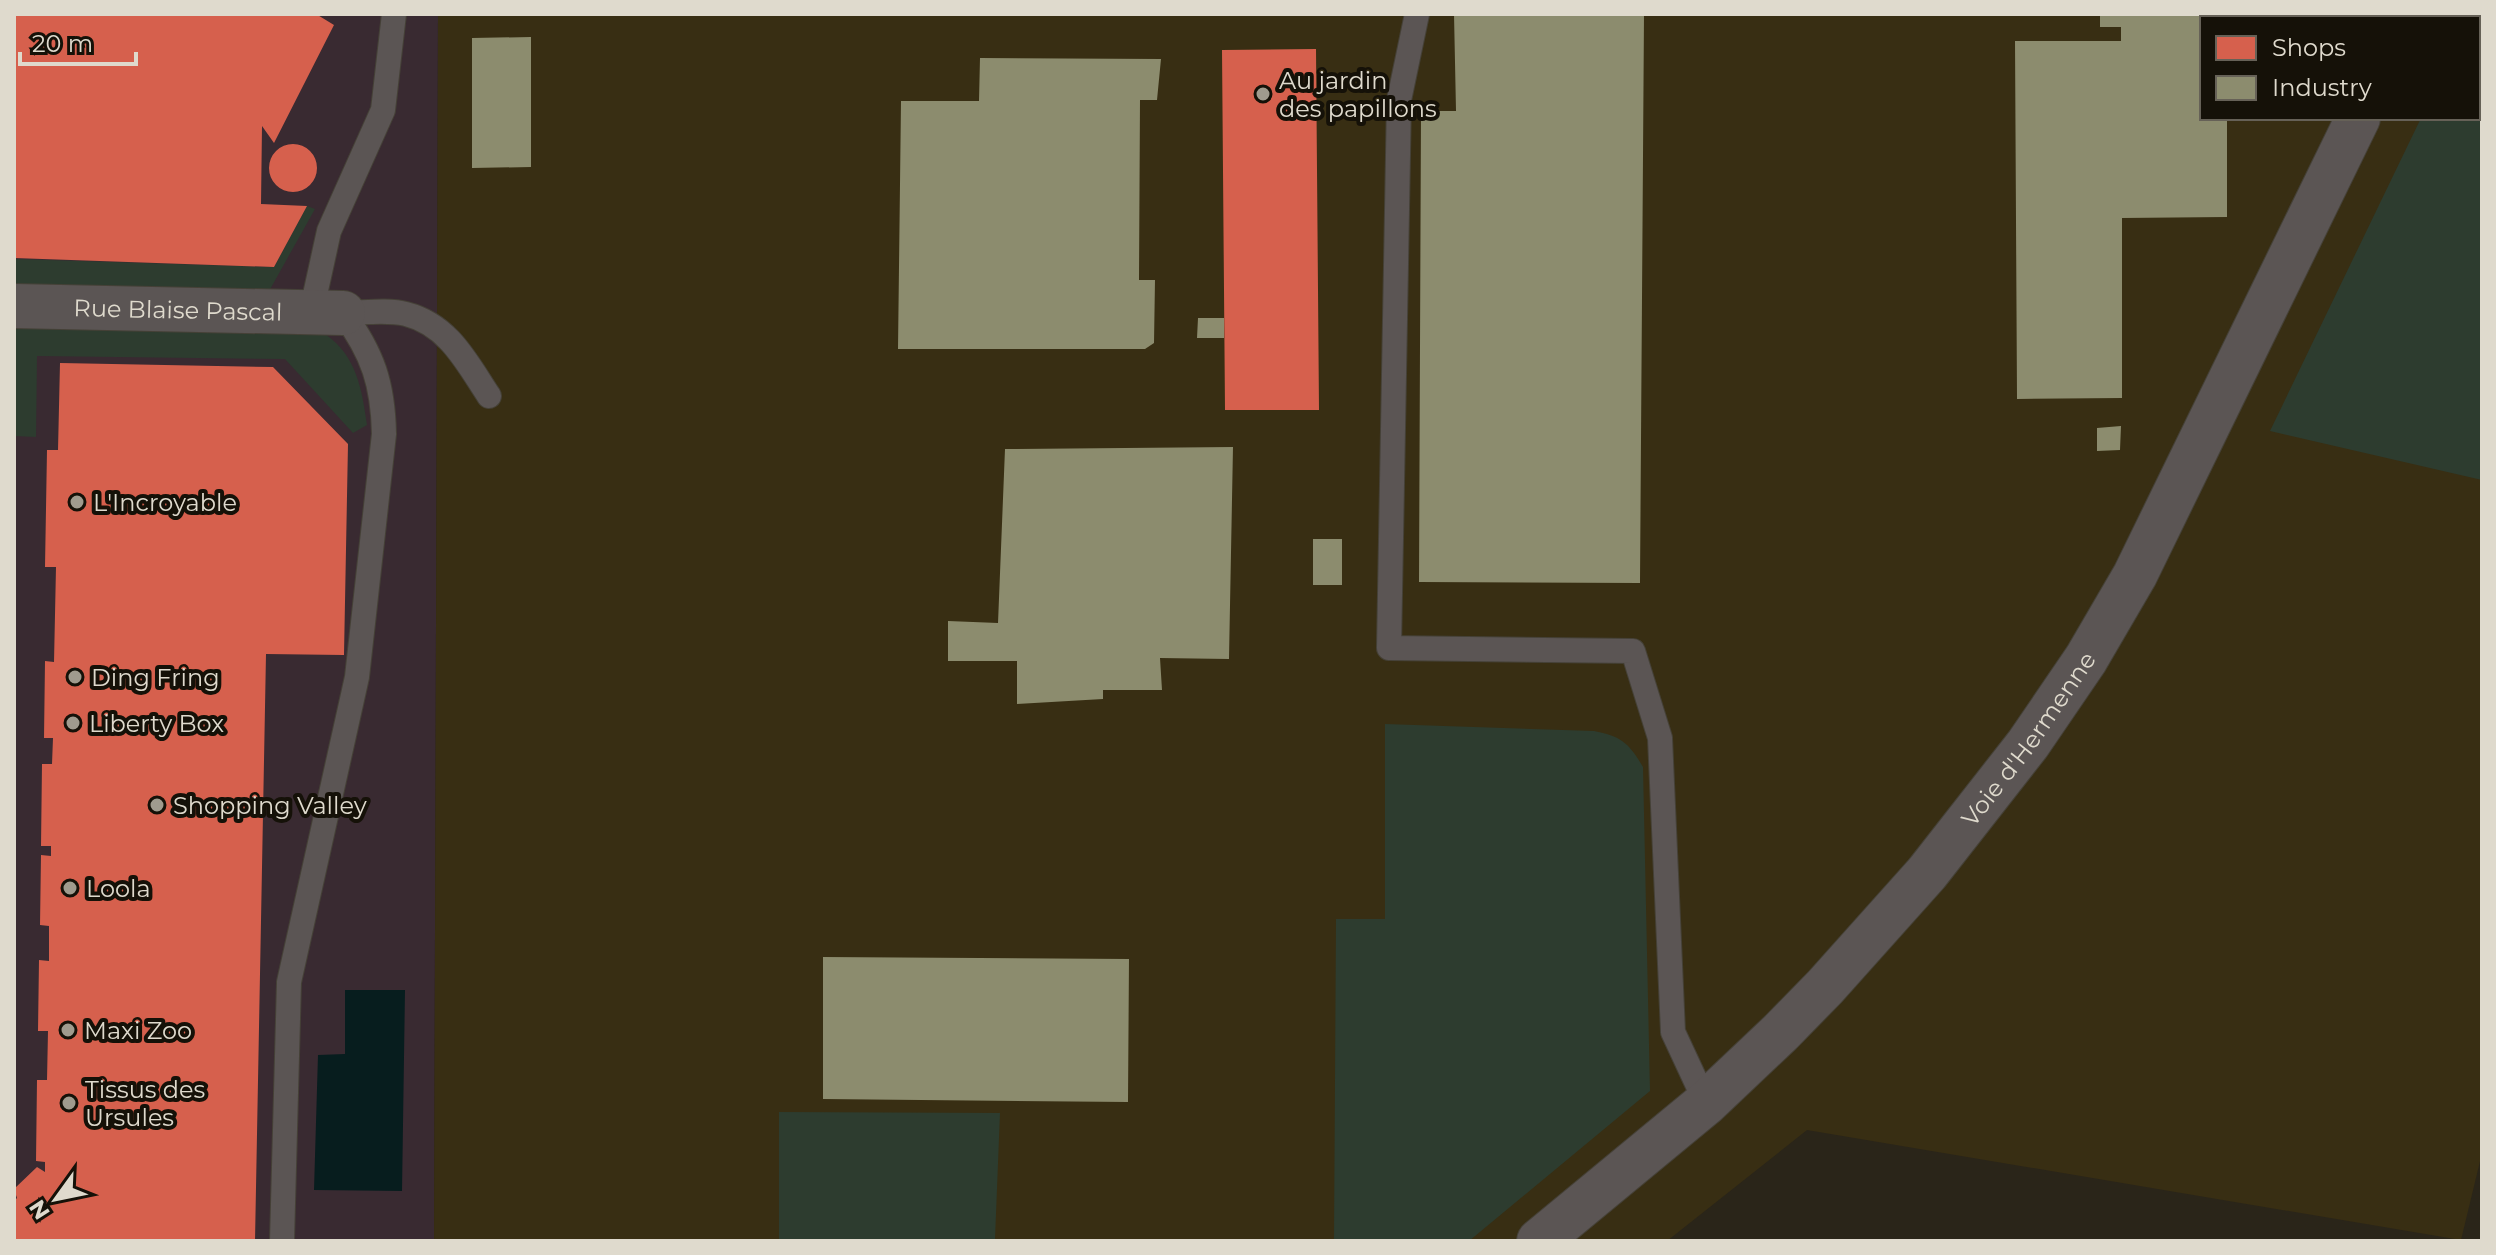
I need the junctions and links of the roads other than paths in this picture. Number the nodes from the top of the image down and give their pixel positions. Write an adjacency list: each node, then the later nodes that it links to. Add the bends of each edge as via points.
1 (394, 14): 5 (lane, via 383,110 329,231)
2 (1417, 14): 7 (lane, via 1399,100 1389,648 1633,651 1660,738 1673,1032)
3 (2357, 120): 7 (street, Voie d'Hermenne, via 2157,533 2086,659 2028,744 1927,873 1825,987)
4 (14, 306): 5 (street, Rue Blaise Pascal)
5 (327, 313): 6 (lane, via 405,313 419,319 444,333); 8 (lane, via 370,352 384,434 357,677 289,982)
6 (489, 396)
7 (1706, 1103): 9 (street, Voie d'Hermenne)
8 (282, 1241)
9 (1539, 1241)

